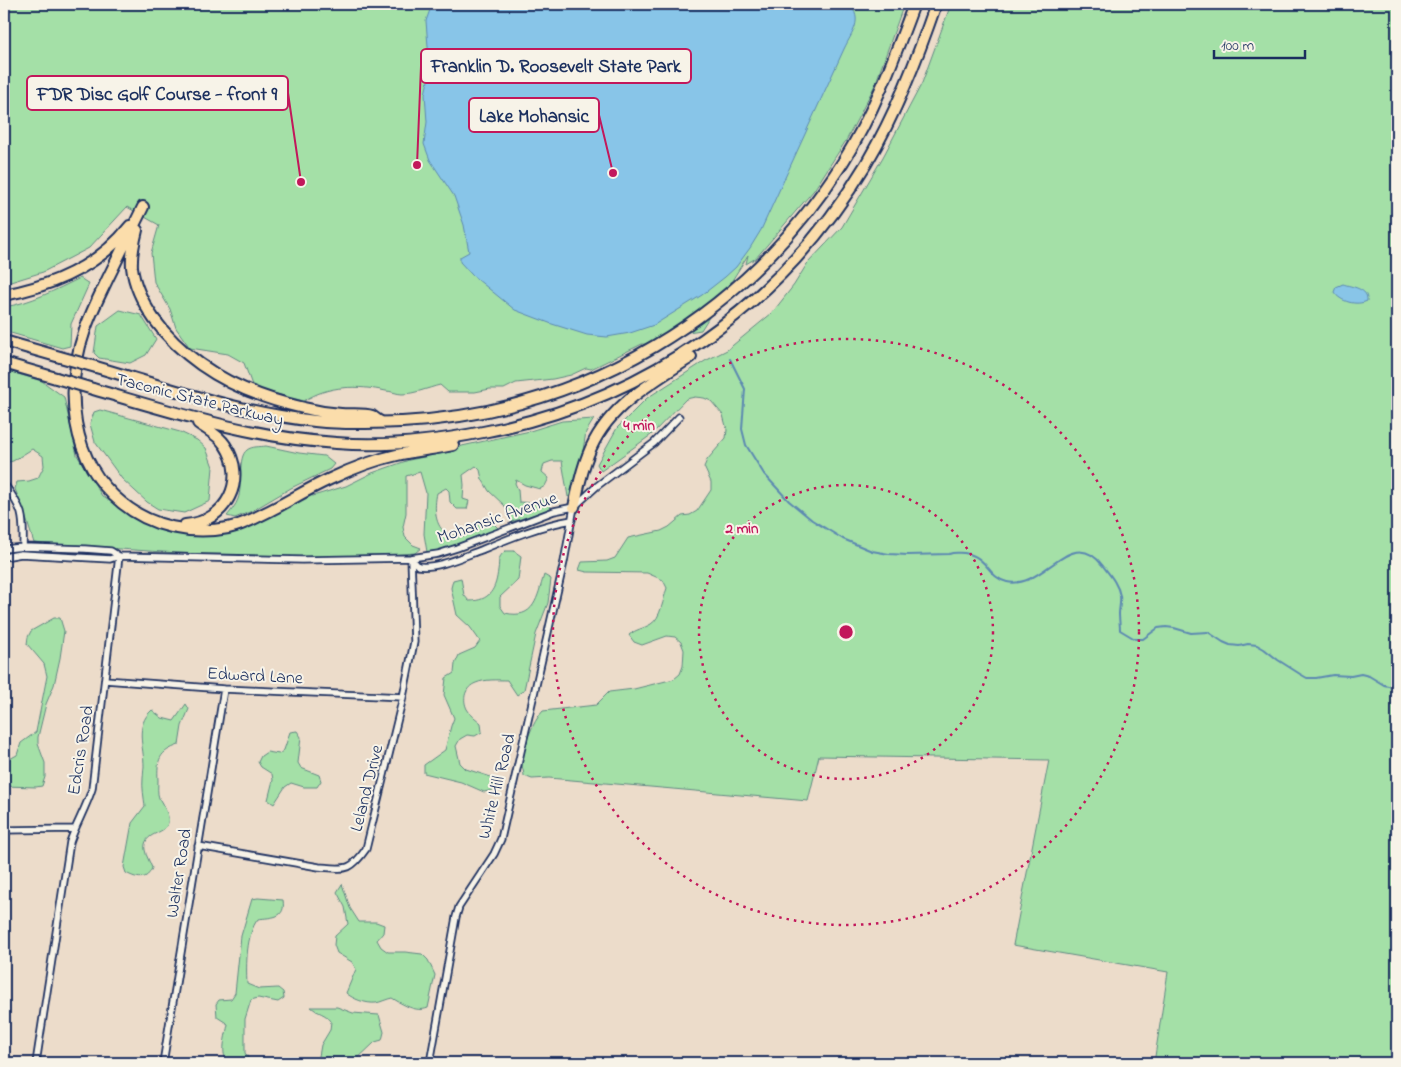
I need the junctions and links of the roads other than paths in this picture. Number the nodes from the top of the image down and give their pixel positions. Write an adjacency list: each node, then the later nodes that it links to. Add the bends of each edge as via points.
1 (914, 4): 10 (highway, Taconic State Parkway, via 876,101 832,179 776,249 710,309 636,356 556,392 470,415)
2 (936, 4): 5 (highway, Taconic State Parkway, via 900,100 854,184 799,255)
3 (143, 207): 4 (highway, via 121,237 88,264 49,282); 10 (highway, via 132,250 135,282 156,321 185,353 220,377 268,398 318,411 371,416); 15 (highway, via 85,331 76,366 74,405 83,450 104,485 126,506)
4 (4, 295)
5 (734, 317): 11 (highway, Taconic State Parkway, via 680,356 621,388 540,419); 13 (highway, via 702,348 631,397 613,414 588,454)
6 (4, 341): 10 (highway, Taconic State Parkway, bridge, via 222,404 272,415 323,422)
7 (4, 363): 8 (highway, Taconic State Parkway, bridge)
8 (188, 415): 11 (highway, Taconic State Parkway, via 268,435 335,443 411,443); 15 (highway, via 213,432 225,445 233,463 233,486 224,506 209,519 194,525)
9 (679, 417): 13 (street, Mohansic Avenue, via 654,443)
10 (382, 423)
11 (478, 433): 15 (highway, via 458,444 363,465 236,526 200,531)
12 (4, 484): 16 (street, via 15,498 24,521)
13 (574, 507): 14 (street, White Hill Road); 20 (street, Mohansic Avenue, via 554,511 448,551)
14 (572, 520): 20 (street, Mohansic Avenue, via 442,563 422,567); 29 (street, White Hill Road, via 501,838 459,906 456,917)
15 (164, 525)
16 (23, 547): 17 (street, Mohansic Avenue); 18 (street, Mohansic Avenue, via 111,551)
17 (4, 549)
18 (119, 556): 19 (street, Mohansic Avenue, via 110,559 21,554); 20 (street, Mohansic Avenue); 21 (street, Edcris Road)
19 (4, 557)
20 (411, 558): 23 (street, Leland Drive, via 414,642)
21 (105, 680): 22 (street, Edward Lane); 24 (street, Edcris Road, via 92,790)
22 (224, 689): 23 (street, Edward Lane); 26 (street, Walter Road)
23 (403, 697): 26 (street, Leland Drive, via 366,849 349,867 319,866)
24 (74, 829): 25 (street); 27 (street, Edcris Road)
25 (4, 830)
26 (198, 846): 28 (street, Walter Road)
27 (36, 1063)
28 (163, 1063)
29 (430, 1063)

